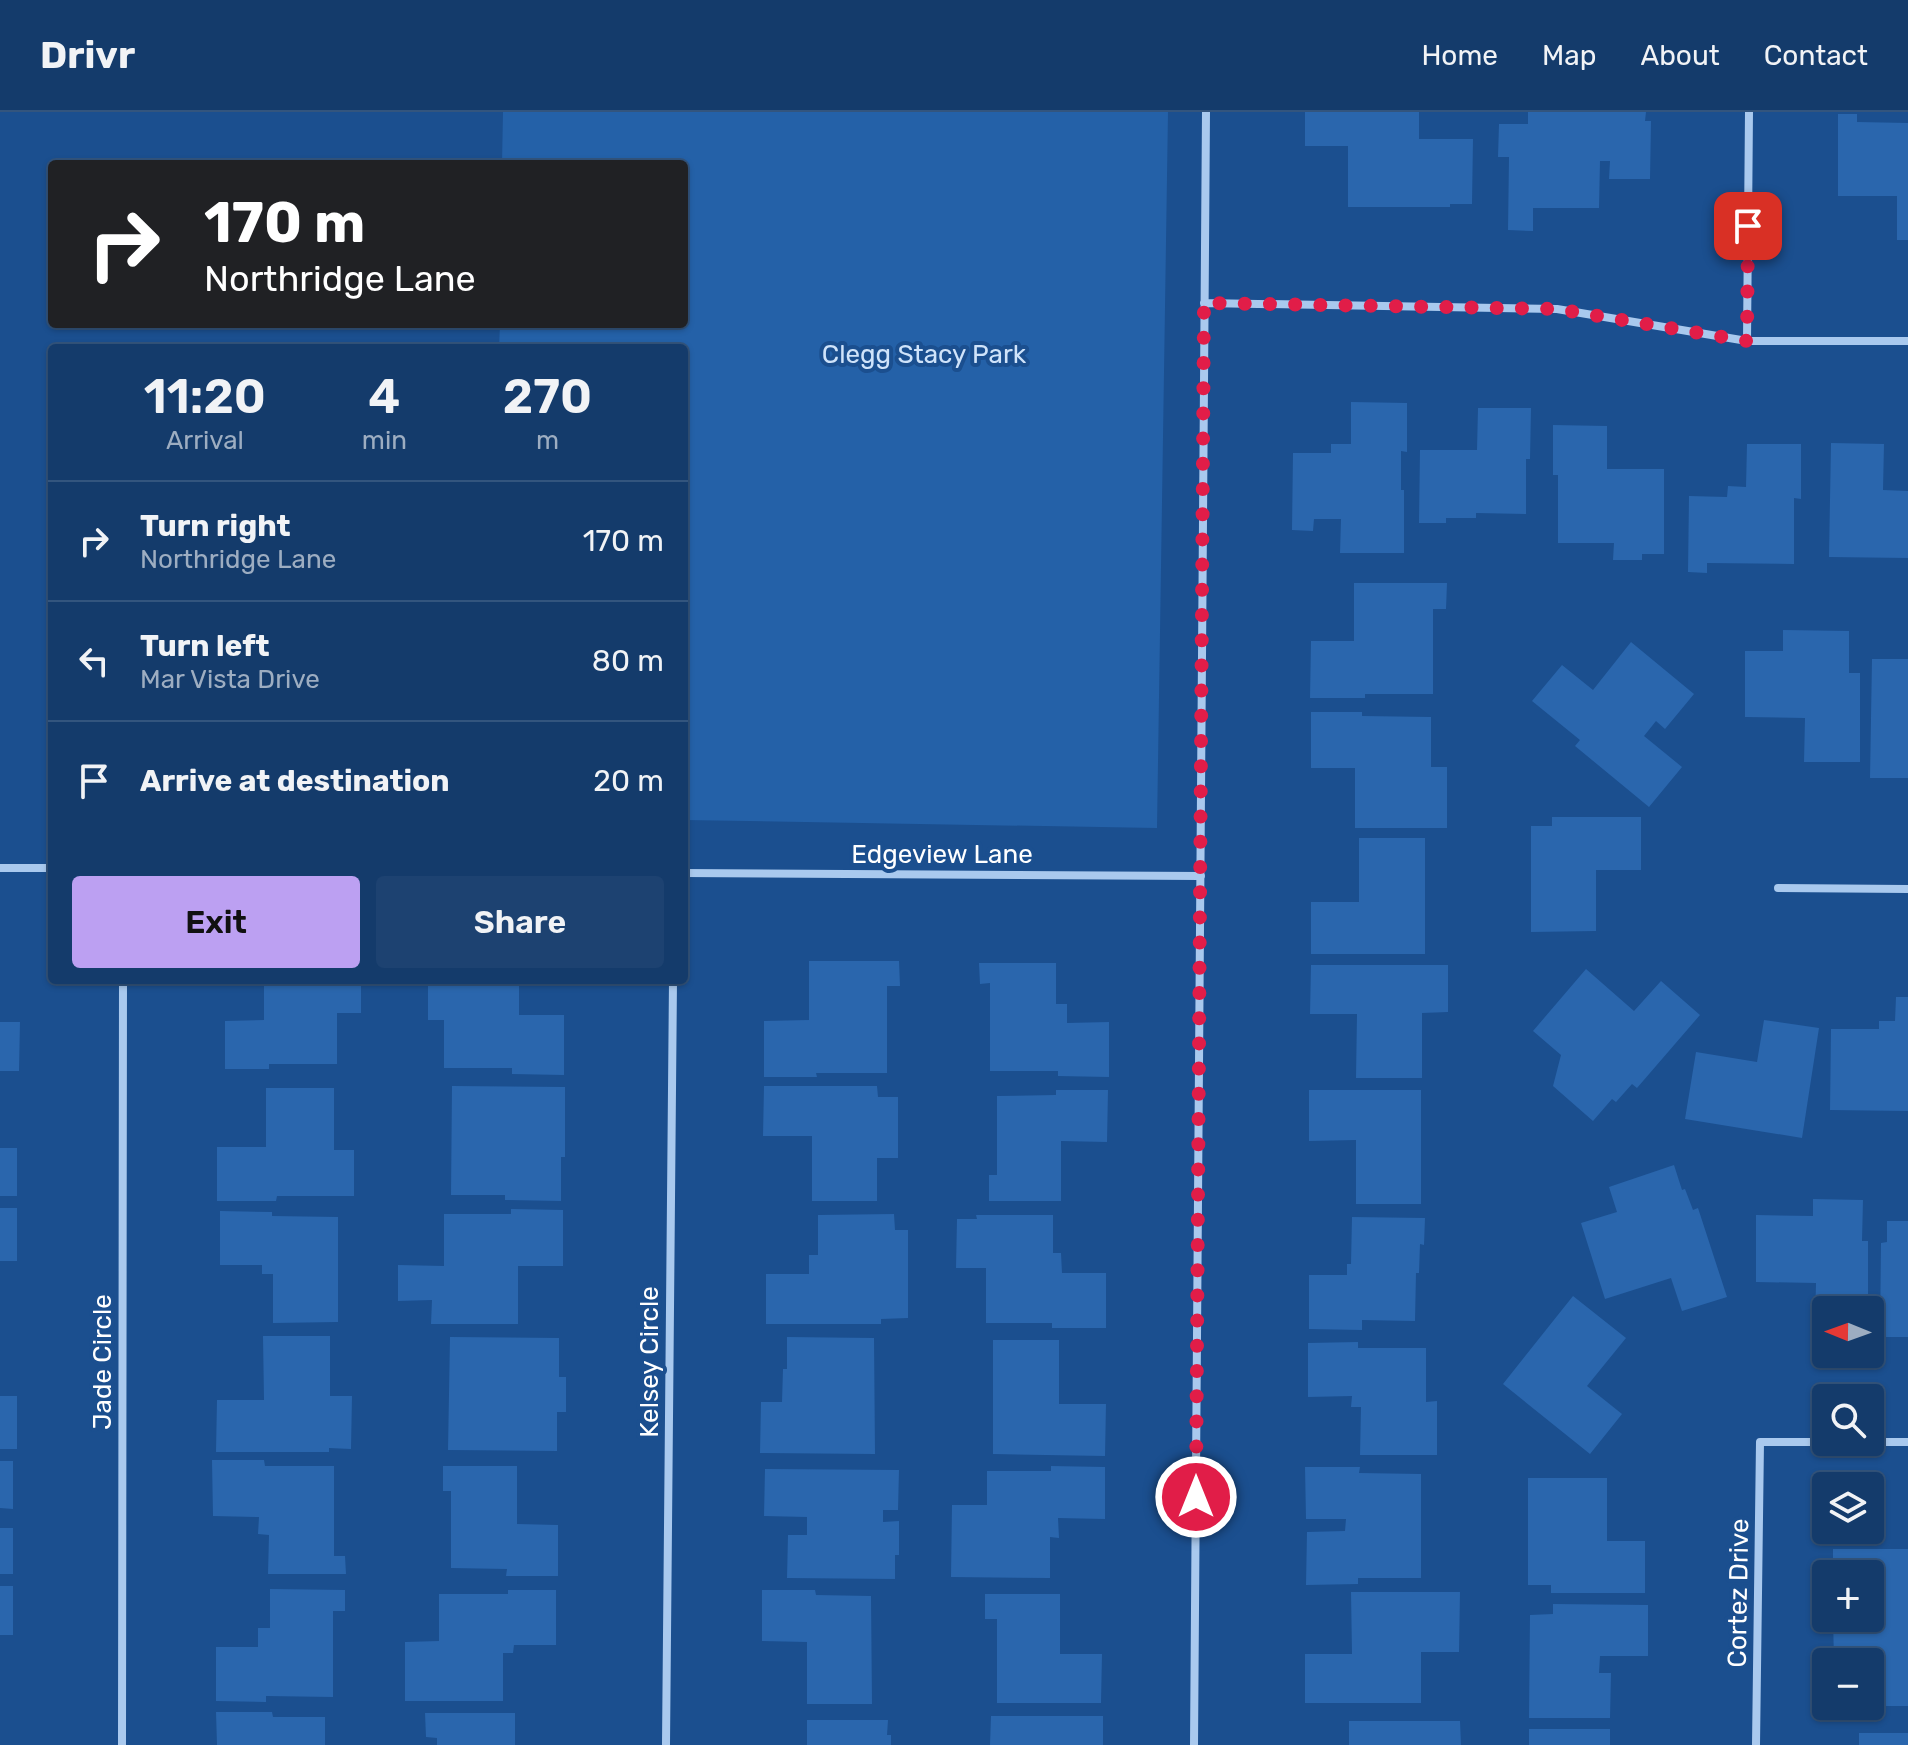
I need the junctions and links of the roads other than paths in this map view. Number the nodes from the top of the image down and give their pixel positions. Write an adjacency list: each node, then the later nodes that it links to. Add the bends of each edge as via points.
1 (1206, 112): 3 (street)
2 (1749, 112): 4 (street)
3 (1204, 303): 4 (street, via 1557,309); 9 (street)
4 (1747, 341): 5 (street)
5 (1908, 341)
6 (0, 868): 7 (street)
7 (48, 868)
8 (688, 873): 9 (street, Edgeview Lane)
9 (1201, 876): 19 (street)
10 (1778, 888): 11 (street)
11 (1908, 889)
12 (123, 984): 17 (street, Jade Circle)
13 (673, 984): 18 (street, Kelsey Circle)
14 (1812, 1442): 20 (street, Cortez Drive, via 1760,1442)
15 (1884, 1442): 16 (street)
16 (1908, 1442)
17 (122, 1745)
18 (666, 1745)
19 (1194, 1745)
20 (1756, 1745)

